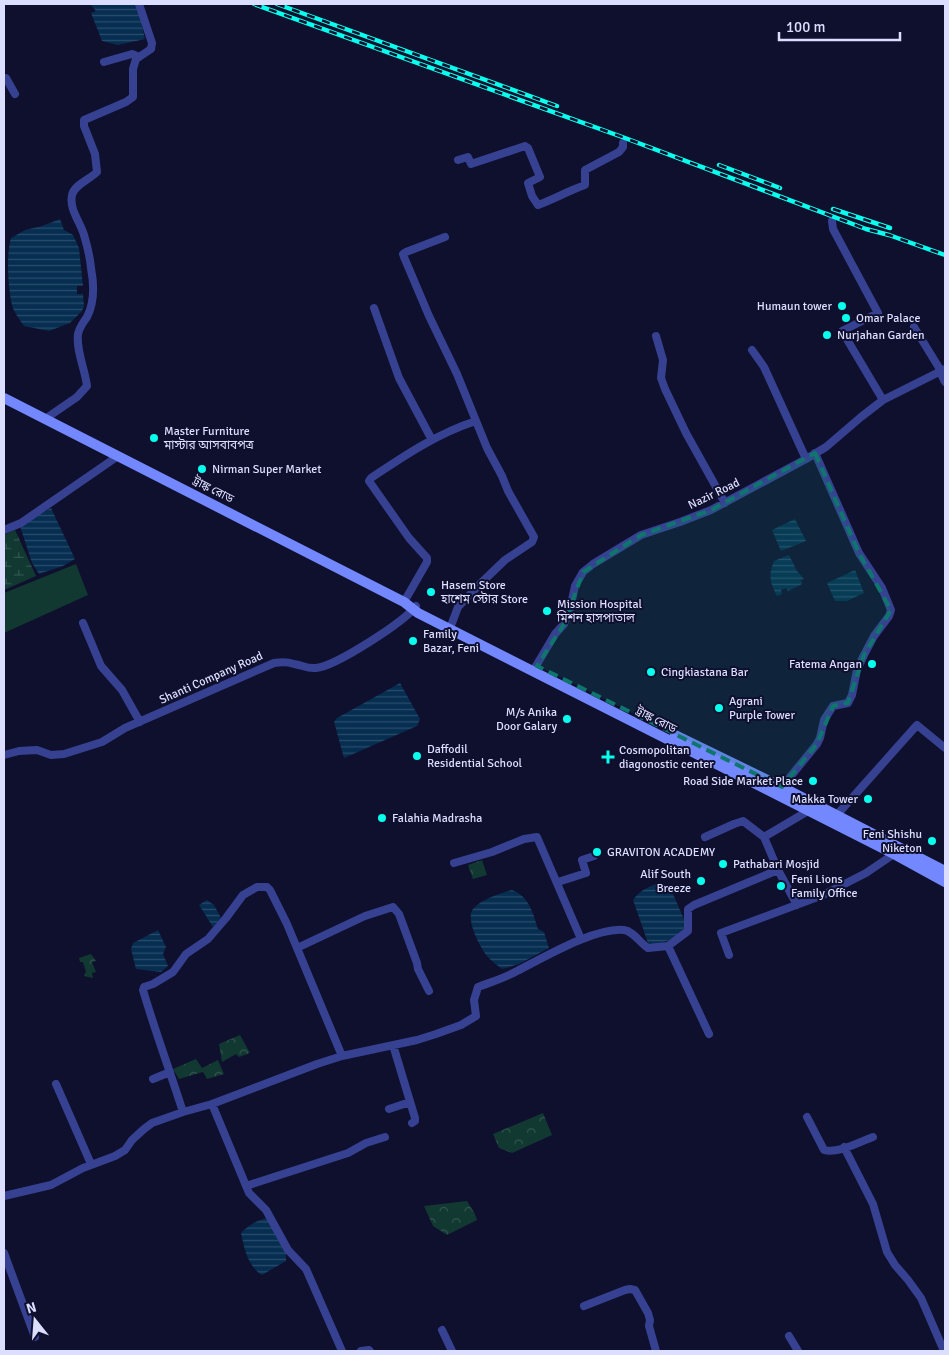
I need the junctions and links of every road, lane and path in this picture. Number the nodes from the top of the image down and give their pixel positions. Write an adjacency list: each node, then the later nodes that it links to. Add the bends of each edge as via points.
1 (139, 4): 2 (street, via 152,43 151,49)
2 (139, 57): 3 (street, via 132,54); 18 (street, via 133,69 133,98 84,120 97,172 76,188 72,207 92,269 92,305 78,335 87,386)
3 (104, 62)
4 (4, 78): 5 (street)
5 (15, 94)
6 (623, 143): 7 (street, via 619,152 585,170 585,185 538,205 528,183 540,177 526,146 471,164 468,157)
7 (458, 160)
8 (832, 221): 17 (street, via 833,230 878,313 842,331)
9 (445, 237): 19 (street, via 403,254)
10 (374, 308): 20 (street, via 399,378)
11 (914, 327): 14 (street)
12 (656, 336): 24 (street, via 663,360 661,378 665,389)
13 (752, 350): 23 (street, via 764,367)
14 (942, 371): 15 (street); 17 (street, Nazir Road)
15 (945, 382)
16 (4, 398): 18 (main road, ট্রাঙ্ক রোড)
17 (883, 400): 21 (street, Nazir Road)
18 (45, 419): 22 (main road, ট্রাঙ্ক রোড)
19 (476, 421): 20 (street); 28 (street, via 508,491 534,536 532,542 505,560 480,584 458,608)
20 (432, 440): 26 (street, via 369,481 427,558)
21 (815, 453): 23 (street, Nazir Road); 33 (street, via 859,553 882,588 891,610 864,654 848,703 833,706 824,720 817,744)
22 (118, 456): 25 (street, via 21,523); 26 (main road, ট্রাঙ্ক রোড)
23 (806, 458): 24 (street, Nazir Road)
24 (725, 503): 29 (street, Nazir Road, via 642,534 583,572 575,586 564,624)
25 (4, 530)
26 (411, 606): 28 (main road, ট্রাঙ্ক রোড); 29 (main road, ট্রাঙ্ক রোড); 30 (street, Shanti Company Road, via 376,638 319,668 274,663)
27 (83, 623): 30 (street, via 101,666 122,690)
28 (452, 623): 29 (main road, ট্রাঙ্ক রোড)
29 (535, 668): 33 (main road, ট্রাঙ্ক রোড); 34 (main road, ট্রাঙ্ক রোড)
30 (140, 722): 32 (street, Shanti Company Road, via 102,742 64,754 51,755 37,750)
31 (945, 748): 35 (street, via 917,725)
32 (4, 755)
33 (782, 787): 35 (main road, ট্রাঙ্ক রোড)
34 (808, 811): 37 (street); 38 (main road, ট্রাঙ্ক রোড)
35 (836, 816): 42 (main road, ট্রাঙ্ক রোড)
36 (705, 837): 37 (street, via 743,821)
37 (764, 837): 41 (street)
38 (894, 854): 44 (main road, ট্রাঙ্ক রোড); 45 (street, via 866,873)
39 (594, 856): 43 (street, via 582,860 586,873)
40 (454, 864): 43 (street, via 537,837)
41 (778, 870): 45 (street); 47 (street, via 694,904 688,909 688,931)
42 (945, 871)
43 (558, 882): 46 (street)
44 (945, 882)
45 (797, 905): 49 (street, via 721,933)
46 (581, 939): 47 (street, via 625,930 648,948); 52 (street, via 478,988 474,1000 475,1018 436,1034)
47 (668, 946): 51 (street)
48 (297, 948): 50 (street, via 365,916 393,907); 53 (street); 54 (street, via 270,890 257,887 242,894 208,939 186,954 174,972 144,987)
49 (729, 955)
50 (429, 991)
51 (709, 1034)
52 (393, 1045): 53 (street); 57 (street)
53 (342, 1056): 58 (street)
54 (170, 1072): 55 (street); 60 (street)
55 (153, 1079)
56 (56, 1084): 66 (street)
57 (410, 1102): 59 (street); 62 (street, via 415,1118)
58 (212, 1104): 60 (street); 67 (street)
59 (389, 1109)
60 (183, 1112): 66 (street, via 144,1129 115,1156)
61 (807, 1117): 65 (street, via 824,1150)
62 (412, 1123)
63 (872, 1136): 65 (street)
64 (385, 1137): 67 (street, via 348,1153)
65 (844, 1148): 78 (street, via 873,1204 888,1252 921,1298)
66 (91, 1164): 68 (street, via 51,1185)
67 (246, 1186): 74 (street, via 248,1193 266,1210 288,1250 306,1269)
68 (4, 1196)
69 (4, 1253): 72 (street)
70 (584, 1306): 76 (street, via 624,1290 635,1290 648,1313)
71 (442, 1330): 75 (street)
72 (35, 1336)
73 (789, 1336): 77 (street)
74 (342, 1351)
75 (452, 1351)
76 (656, 1351)
77 (798, 1351)
78 (944, 1351)

